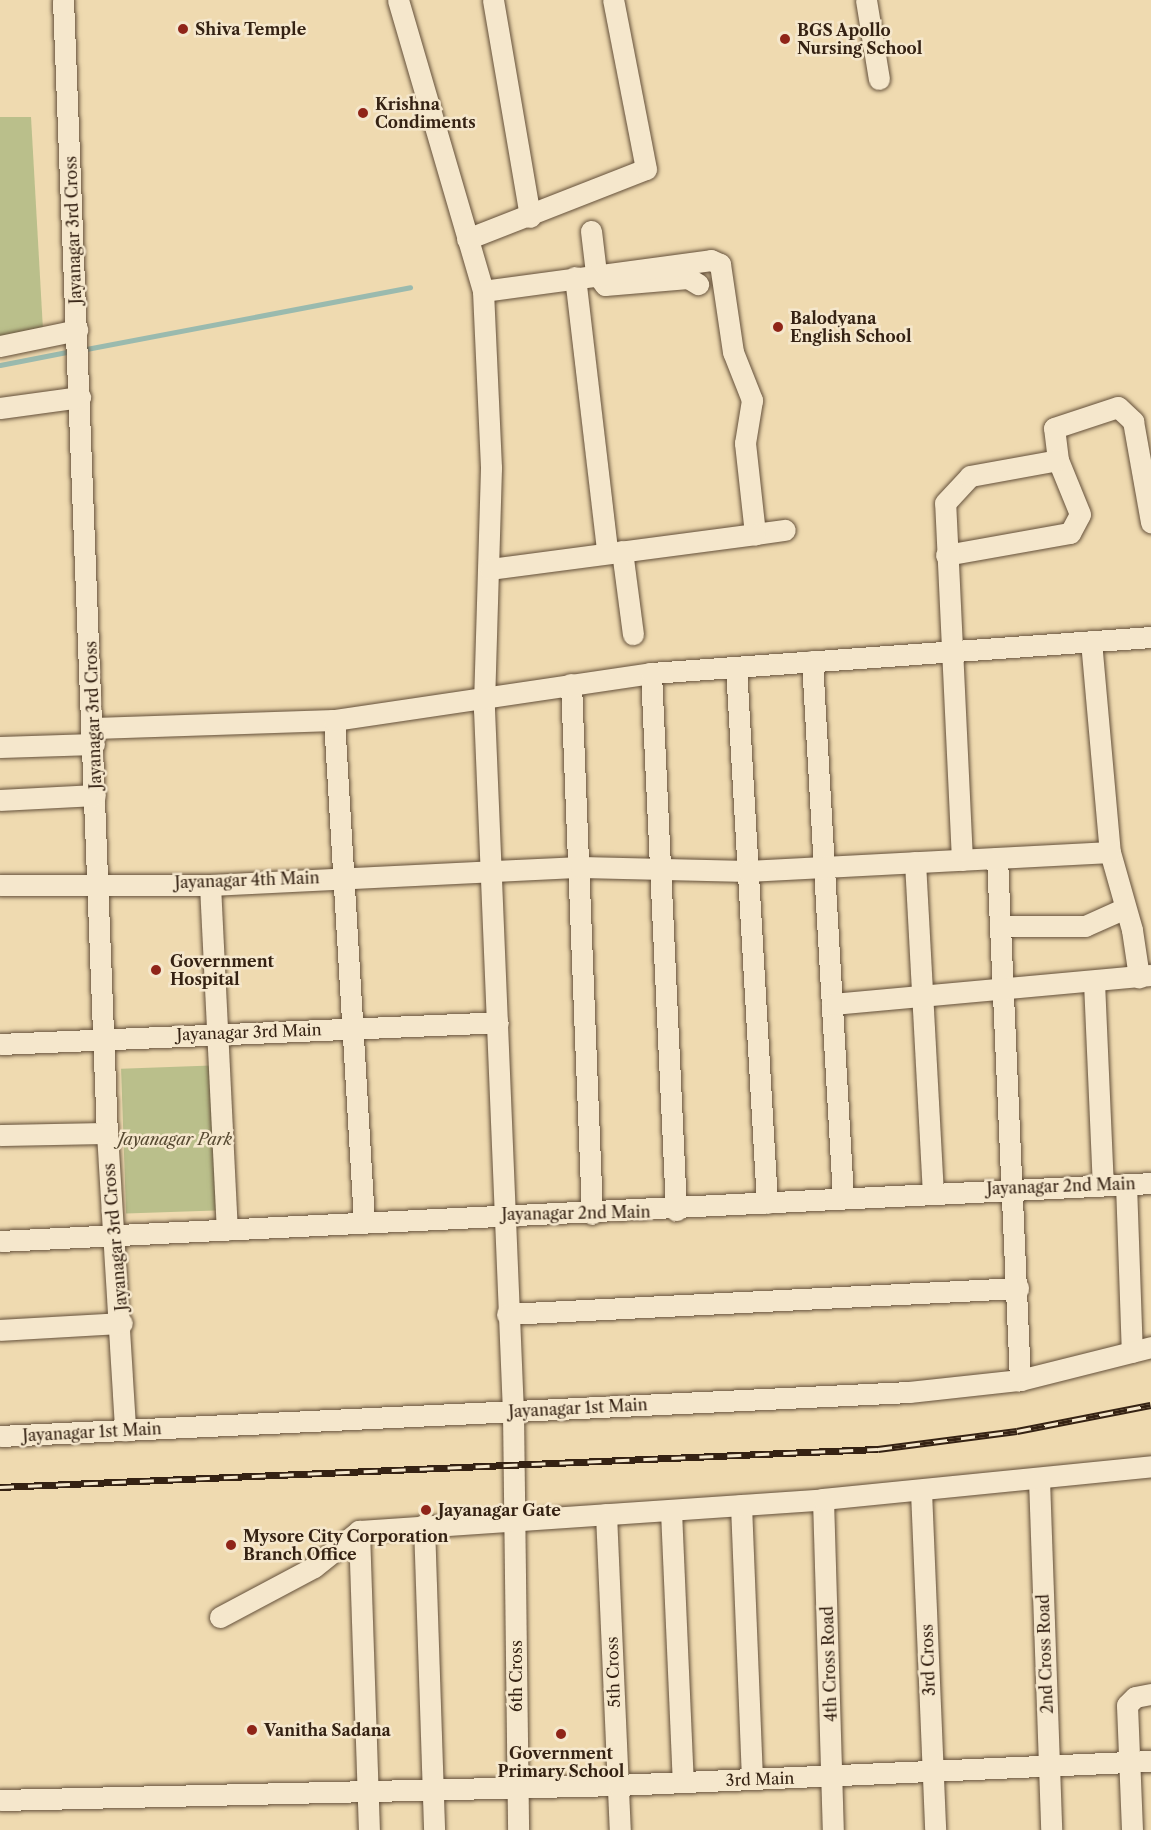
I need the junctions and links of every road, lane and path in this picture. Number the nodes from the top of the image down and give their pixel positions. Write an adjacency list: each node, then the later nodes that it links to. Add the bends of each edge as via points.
1 (63, 0): 14 (street, Jayanagar 3rd Cross)
2 (398, 0): 9 (street, 6th Cross)
3 (493, 0): 7 (street)
4 (613, 0): 7 (street, via 646,170)
5 (866, 0): 6 (street)
6 (879, 80)
7 (530, 216): 9 (street)
8 (591, 231): 10 (street)
9 (468, 243): 13 (street, 6th Cross)
10 (596, 273): 11 (street); 12 (street, via 613,287 688,278); 21 (street, via 711,260 720,264 733,352 752,400 745,443)
11 (575, 277): 13 (street); 22 (street)
12 (698, 284)
13 (481, 287): 24 (street, 6th Cross)
14 (77, 330): 15 (street); 16 (street, Jayanagar 3rd Cross)
15 (0, 346)
16 (79, 387): 17 (street); 35 (street, Jayanagar 3rd Cross)
17 (0, 408)
18 (1058, 460): 19 (street, via 1052,434 1063,422 1118,407 1126,412); 23 (street, via 970,476 945,504); 23 (street, via 1080,514 1070,533)
19 (1151, 522)
20 (785, 530): 21 (street)
21 (755, 534): 22 (street)
22 (614, 551): 24 (street); 25 (street)
23 (945, 555): 28 (street)
24 (490, 569): 33 (street, 6th Cross)
25 (633, 634)
26 (1151, 637): 27 (street)
27 (1091, 641): 28 (street); 39 (street)
28 (951, 651): 29 (street); 41 (street)
29 (813, 661): 30 (street); 44 (street)
30 (736, 667): 31 (street); 47 (street)
31 (651, 673): 32 (street); 46 (street)
32 (571, 684): 33 (street); 43 (street)
33 (488, 695): 34 (street); 45 (street, 6th Cross)
34 (334, 720): 35 (street); 48 (street)
35 (94, 736): 36 (street); 37 (street, Jayanagar 3rd Cross)
36 (0, 747)
37 (95, 795): 38 (street); 49 (street, Jayanagar 3rd Cross)
38 (0, 800)
39 (1110, 852): 40 (street, Jayanagar 4th Main); 52 (street)
40 (997, 858): 41 (street, Jayanagar 4th Main); 53 (street)
41 (962, 860): 42 (street, Jayanagar 4th Main)
42 (915, 862): 44 (street, Jayanagar 4th Main); 57 (street)
43 (581, 867): 45 (street, Jayanagar 4th Main); 46 (street, Jayanagar 4th Main); 75 (street)
44 (824, 867): 47 (street, Jayanagar 4th Main); 58 (street)
45 (493, 869): 48 (street, Jayanagar 4th Main); 59 (street, 6th Cross)
46 (663, 870): 47 (street, Jayanagar 4th Main); 73 (street)
47 (748, 871): 72 (street)
48 (342, 875): 51 (street, Jayanagar 4th Main); 60 (street)
49 (98, 881): 50 (street, Jayanagar 4th Main); 51 (street, Jayanagar 4th Main); 62 (street, Jayanagar 3rd Cross)
50 (0, 885)
51 (210, 885): 61 (street)
52 (1123, 909): 53 (street, via 1085,926); 54 (street)
53 (1000, 926): 56 (street)
54 (1145, 976): 55 (street)
55 (1094, 982): 56 (street); 68 (street)
56 (1004, 989): 57 (street); 69 (street)
57 (923, 998): 58 (street); 70 (street)
58 (832, 1004): 71 (street)
59 (498, 1022): 60 (street, Jayanagar 3rd Main); 74 (street, 6th Cross)
60 (356, 1028): 61 (street, Jayanagar 3rd Main); 76 (street)
61 (217, 1034): 62 (street, Jayanagar 3rd Main); 77 (street)
62 (106, 1038): 63 (street, Jayanagar 3rd Main); 64 (street, Jayanagar 3rd Cross)
63 (0, 1044)
64 (107, 1133): 65 (street); 78 (street, Jayanagar 3rd Cross)
65 (0, 1135)
66 (1151, 1183): 67 (street, Jayanagar 2nd Main)
67 (1126, 1184): 68 (street, Jayanagar 2nd Main); 84 (street)
68 (1103, 1185): 69 (street, Jayanagar 2nd Main)
69 (1013, 1188): 70 (street, Jayanagar 2nd Main); 80 (street)
70 (933, 1192): 71 (street, Jayanagar 2nd Main)
71 (843, 1197): 72 (street, Jayanagar 2nd Main)
72 (767, 1203): 73 (street, Jayanagar 2nd Main)
73 (676, 1210): 75 (street, Jayanagar 2nd Main)
74 (504, 1214): 75 (street, Jayanagar 2nd Main); 76 (street, Jayanagar 2nd Main); 81 (street, 6th Cross)
75 (592, 1214)
76 (364, 1220): 77 (street, Jayanagar 2nd Main)
77 (227, 1230): 78 (street, Jayanagar 2nd Main)
78 (113, 1237): 79 (street, Jayanagar 2nd Main); 82 (street, Jayanagar 3rd Cross)
79 (0, 1241)
80 (1018, 1288): 81 (street); 85 (street)
81 (507, 1314): 86 (street, 6th Cross)
82 (122, 1323): 83 (street); 87 (street, Jayanagar 3rd Cross)
83 (0, 1330)
84 (1142, 1350): 85 (street, Jayanagar 1st Main)
85 (1020, 1380): 86 (street, Jayanagar 1st Main, via 909,1392)
86 (513, 1412): 87 (street, Jayanagar 1st Main); 96 (street, 6th Cross)
87 (125, 1430): 88 (street, Jayanagar 1st Main)
88 (0, 1436)
89 (1151, 1467): 90 (street)
90 (1039, 1479): 91 (street); 102 (street, 2nd Cross Road)
91 (921, 1491): 92 (street); 103 (street, 3rd Cross)
92 (823, 1499): 93 (street); 104 (street, 4th Cross Road)
93 (741, 1505): 94 (street); 105 (street)
94 (671, 1511): 95 (street); 106 (street)
95 (606, 1514): 96 (street); 107 (street, 5th Cross)
96 (515, 1522): 97 (street); 109 (street, 6th Cross)
97 (424, 1525): 98 (street); 108 (street)
98 (359, 1531): 99 (street, via 314,1567); 110 (street)
99 (220, 1617)
100 (1151, 1694): 101 (street, via 1128,1701)
101 (1140, 1761): 102 (street, 3rd Main); 119 (street)
102 (1049, 1768): 103 (street, 3rd Main); 118 (street, 2nd Cross Road)
103 (933, 1771): 104 (street, 3rd Main); 117 (street, 3rd Cross)
104 (833, 1776): 105 (street, 3rd Main); 116 (street, 4th Cross Road)
105 (752, 1779): 106 (street, 3rd Main)
106 (683, 1782): 107 (street, 3rd Main)
107 (618, 1785): 109 (street, 3rd Main); 115 (street, 5th Cross)
108 (433, 1788): 109 (street, 3rd Main); 110 (street, 3rd Main); 113 (street)
109 (516, 1788): 114 (street, 6th Cross)
110 (368, 1791): 111 (street, 3rd Main); 112 (street)
111 (0, 1800)
112 (369, 1830)
113 (434, 1830)
114 (518, 1830)
115 (620, 1830)
116 (833, 1830)
117 (935, 1830)
118 (1051, 1830)
119 (1132, 1830)

